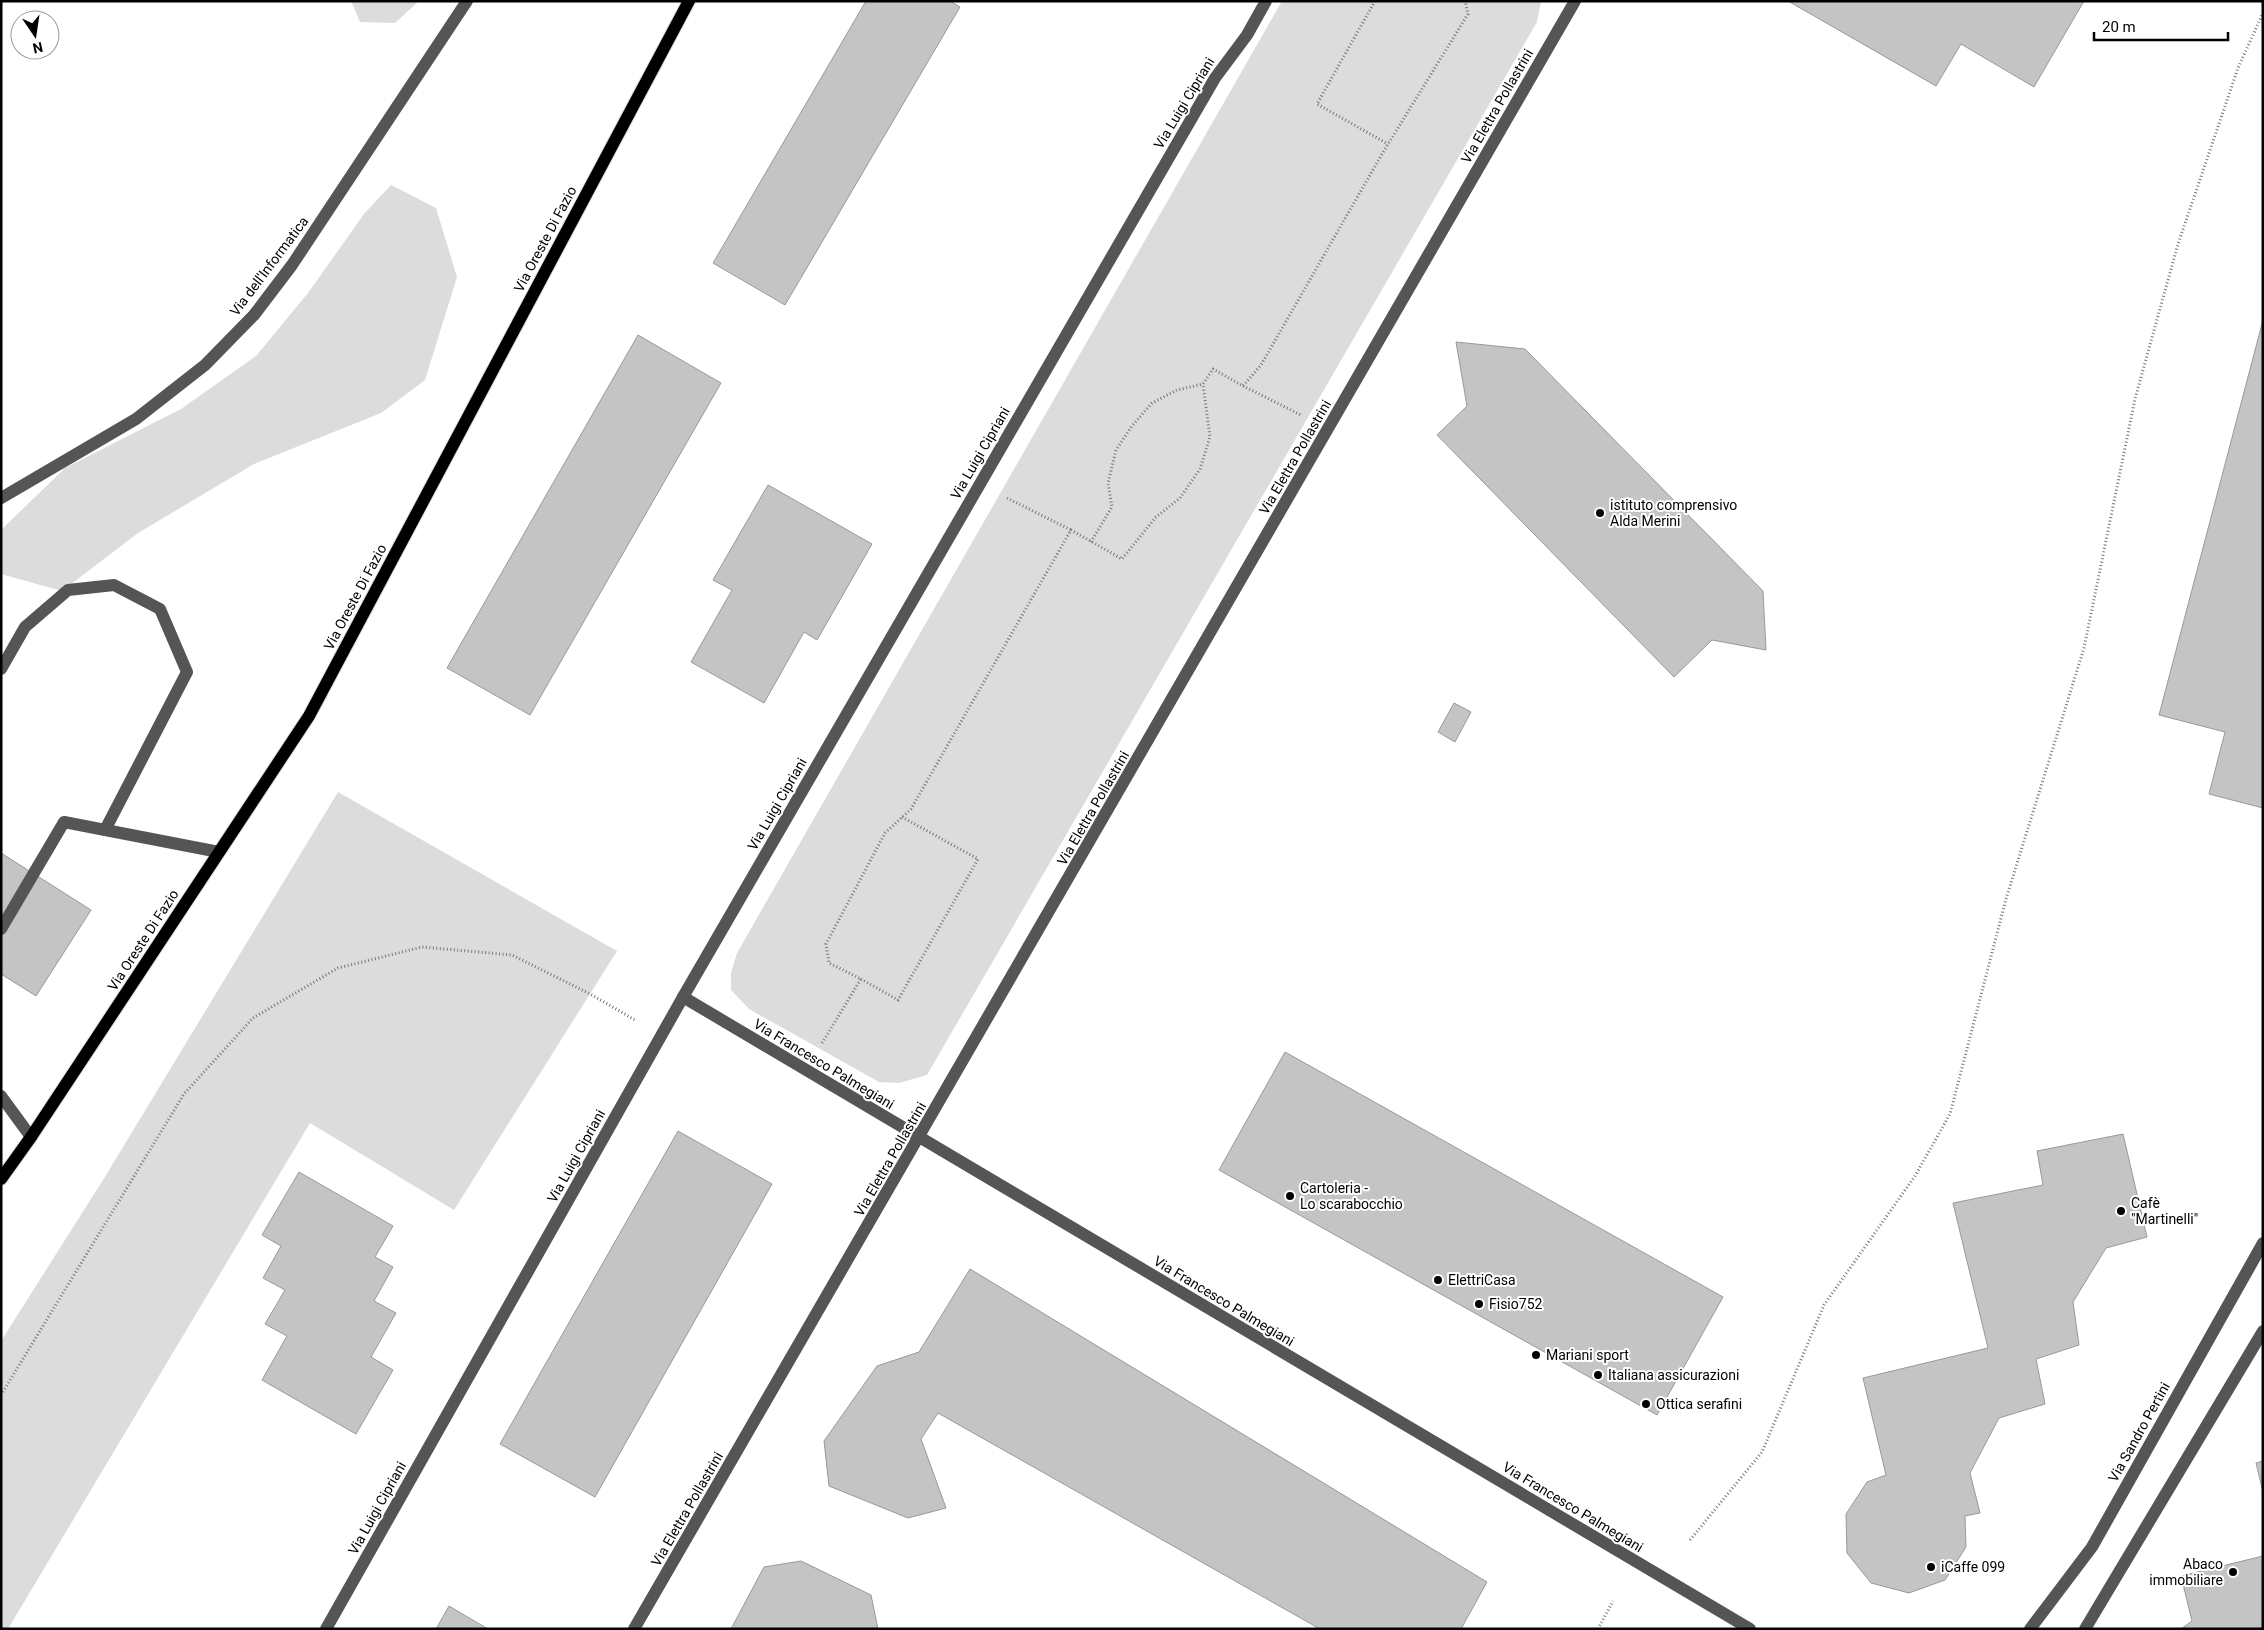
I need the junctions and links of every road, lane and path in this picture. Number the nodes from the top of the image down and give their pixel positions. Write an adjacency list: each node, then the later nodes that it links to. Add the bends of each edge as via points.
1 (467, 1): 13 (street, Via dell'Informatica, via 292,265 254,315 205,365 136,419)
2 (689, 1): 19 (main road, Via Oreste Di Fazio, via 309,716)
3 (1266, 1): 22 (street, Via Luigi Cipriani, via 1247,35 1215,78)
4 (1375, 1): 8 (path, via 1317,104)
5 (1466, 1): 8 (path, via 1468,14)
6 (1575, 1): 27 (street, Via Elettra Pollastrini)
7 (2263, 13): 32 (path, via 2238,68 2175,254 2135,399 2084,648 2006,899 1950,1114 1915,1176 1824,1306 1762,1452)
8 (1388, 144): 10 (path, via 1261,365)
9 (1203, 384): 10 (path, via 1213,369); 15 (path, via 1177,390 1152,403 1132,426 1114,458 1108,483 1112,507); 15 (path, via 1210,437 1200,469 1180,498 1156,517 1122,559)
10 (1243, 386): 11 (path)
11 (1308, 418)
12 (1000, 494): 14 (path)
13 (1, 498)
14 (1071, 530): 15 (path); 17 (path, via 910,809)
15 (1091, 542)
16 (1, 669): 18 (street, via 25,627 68,590 114,585 160,608 187,672)
17 (902, 817): 21 (path, via 885,833 826,944 829,963); 21 (path, via 978,859 898,1000)
18 (105, 830): 19 (street); 20 (street, via 64,822)
19 (219, 852): 26 (main road, Via Oreste Di Fazio)
20 (1, 930)
21 (861, 978): 24 (path)
22 (683, 998): 23 (street, Via Luigi Cipriani); 27 (street, Via Francesco Palmegiani)
23 (661, 1036): 31 (path, via 590,994 512,955 422,947 338,968 252,1018 184,1094); 34 (street, Via Luigi Cipriani)
24 (819, 1048)
25 (1, 1096): 26 (street)
26 (31, 1137): 28 (main road, Via Oreste Di Fazio)
27 (920, 1138): 35 (street, Via Elettra Pollastrini); 37 (street, Via Francesco Palmegiani)
28 (1, 1179)
29 (2263, 1243): 38 (street, Via Sandro Pertini, via 2092,1547)
30 (2263, 1330): 39 (street)
31 (1, 1395)
32 (1690, 1540)
33 (1613, 1601): 36 (path)
34 (326, 1629)
35 (634, 1629)
36 (1598, 1629)
37 (1750, 1629)
38 (2030, 1629)
39 (2085, 1629)

